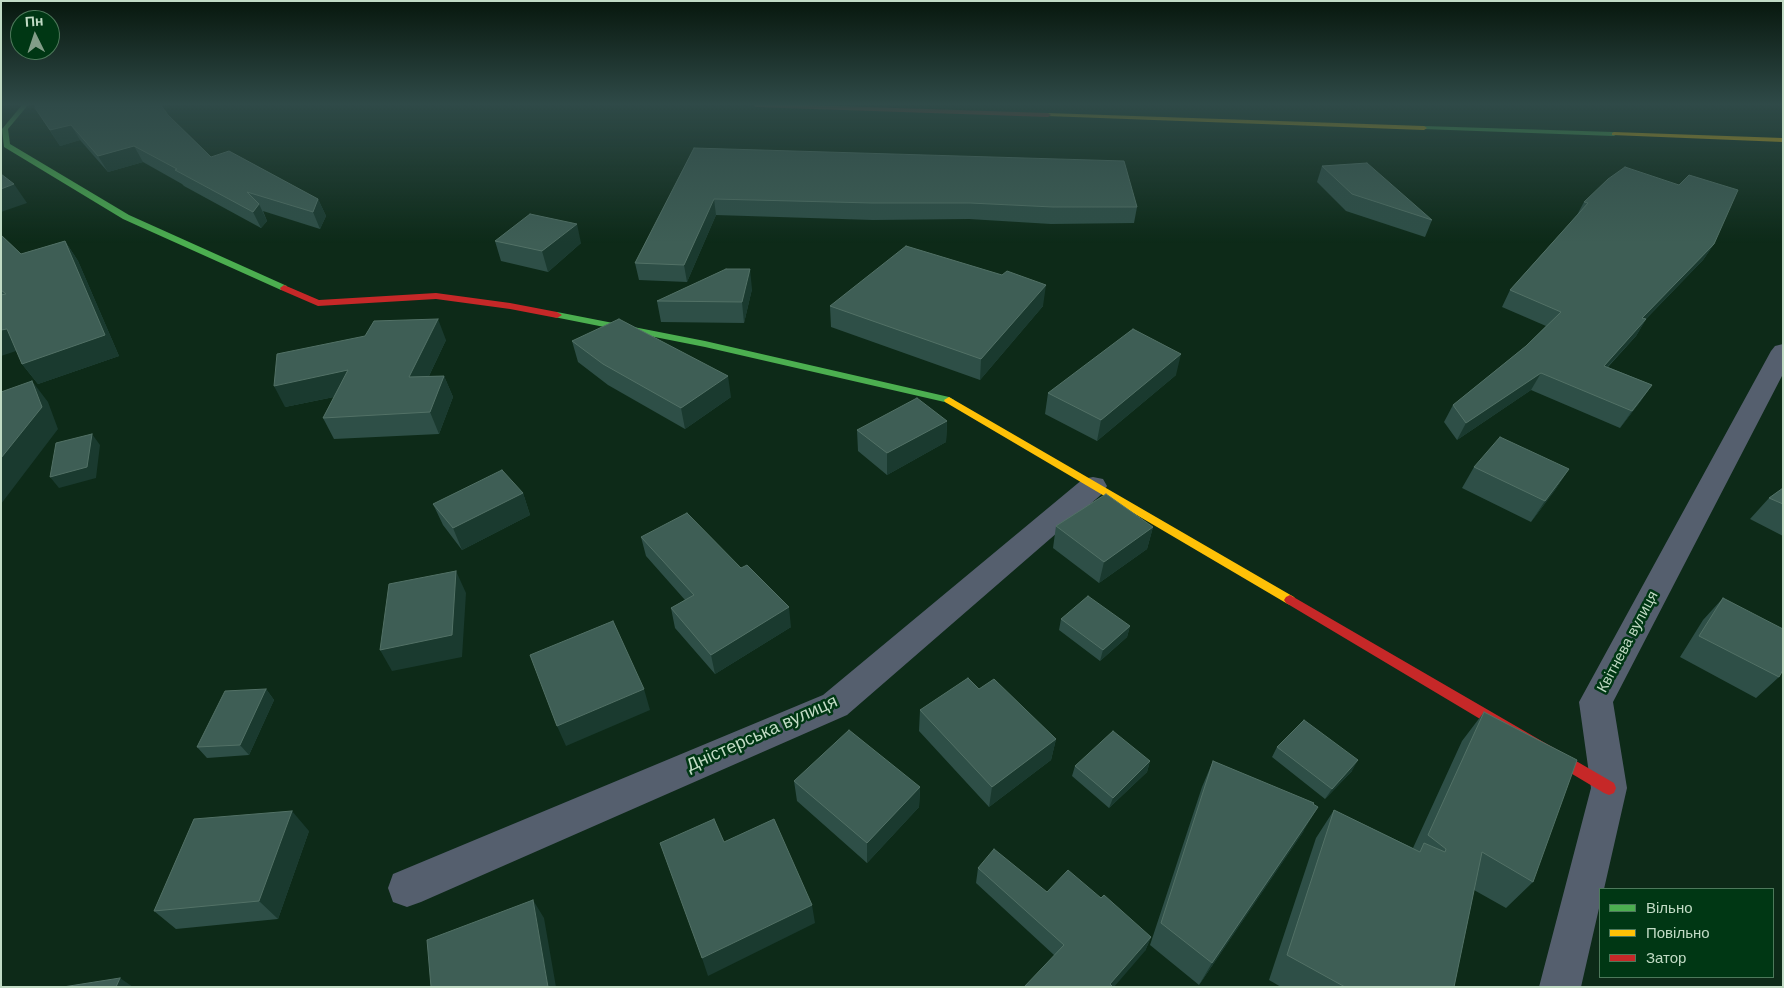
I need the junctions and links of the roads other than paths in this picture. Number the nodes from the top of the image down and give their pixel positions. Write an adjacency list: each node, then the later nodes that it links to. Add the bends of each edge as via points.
1 (13, 151): 3 (street, via 126,217 318,303 436,296 510,306 705,344 945,398)
2 (1783, 351): 4 (street, Квітнева вулиця, via 1596,702)
3 (1094, 486): 4 (street); 5 (street, Дністерська вулиця, via 835,705)
4 (1609, 788): 6 (street, Квітнева вулиця)
5 (407, 888)
6 (1560, 987)

